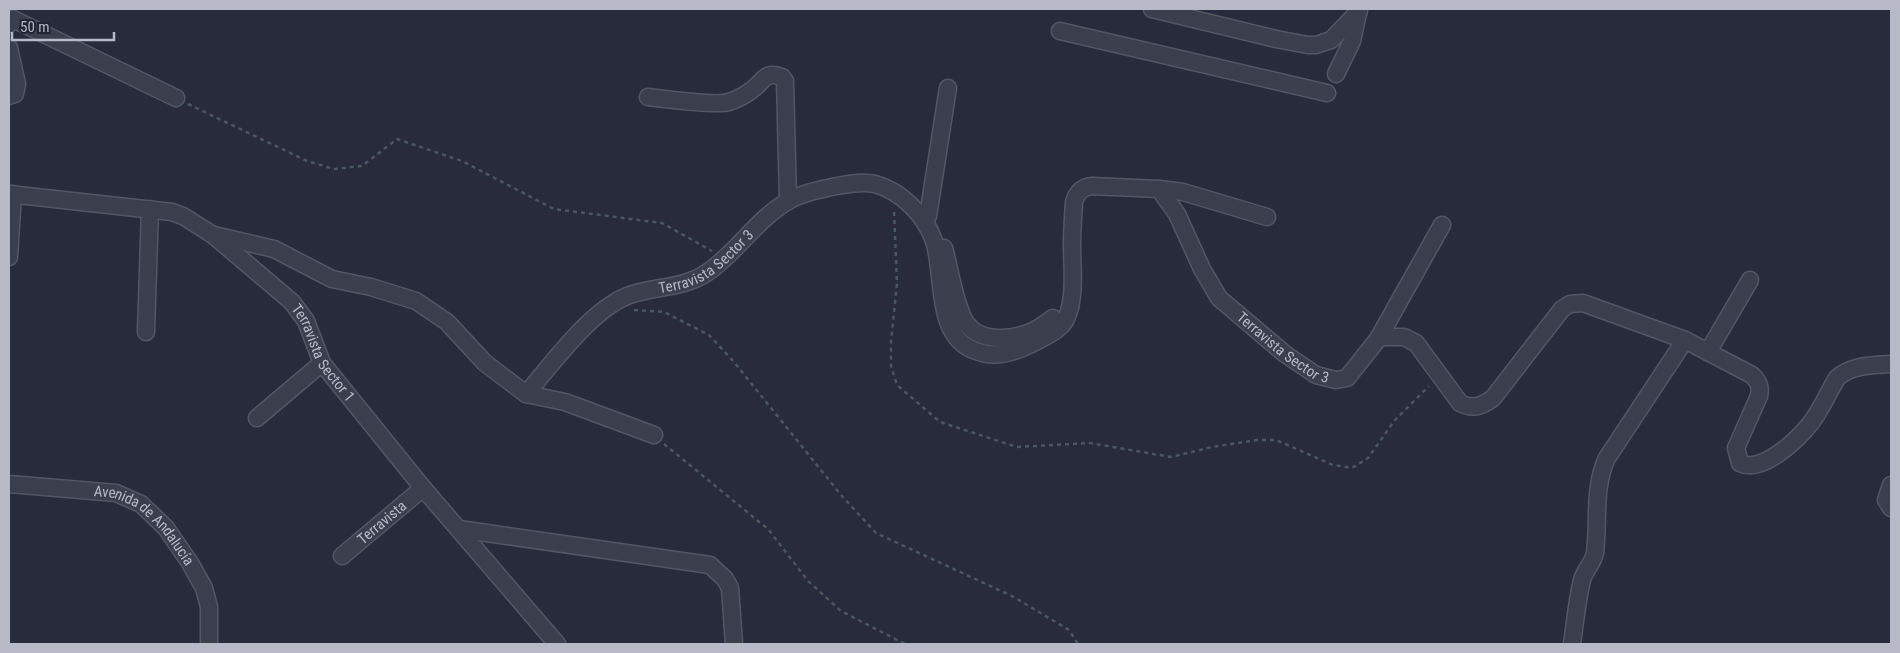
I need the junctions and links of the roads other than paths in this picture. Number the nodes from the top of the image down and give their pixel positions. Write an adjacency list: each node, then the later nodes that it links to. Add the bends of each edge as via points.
1 (1152, 9): 5 (street, via 1292,42)
2 (1359, 10): 5 (street, via 1337,35); 5 (street, via 1352,41 1336,74)
3 (9, 24): 10 (street, via 13,18)
4 (1060, 31): 8 (street)
5 (1324, 43)
6 (9, 48): 9 (street, via 18,84 15,94)
7 (948, 88): 17 (street)
8 (1327, 93)
9 (9, 96)
10 (176, 98)
11 (648, 98): 14 (street, via 726,103 743,97 769,74 782,77 785,81)
12 (1159, 189): 18 (street, via 1183,192); 23 (street, via 1092,186 1078,192 1074,202); 25 (street, Terravista Sector 3, via 1177,214 1219,298 1285,354 1316,375 1336,380 1347,378)
13 (11, 194): 16 (street, Terravista Sector 1); 21 (street)
14 (788, 201): 15 (street, Terravista Sector 3, via 821,189 856,182 873,183 893,190); 30 (street, Terravista Sector 3, via 764,219 708,273 682,285 627,296 606,308 582,329)
15 (906, 202): 17 (street); 23 (street, via 930,232 935,244 948,321 955,337 967,348 984,354 1004,354 1023,348 1062,324)
16 (150, 209): 20 (street, Terravista Sector 1, via 183,216); 24 (street)
17 (928, 216): 23 (street, via 944,245 962,316 973,331 995,338 1013,337 1054,318)
18 (1268, 216)
19 (1442, 225): 25 (street, Terravista Sector 3)
20 (214, 235): 28 (street, Terravista Sector 1, via 292,302 306,321); 30 (street, via 274,249 332,279 416,301 447,322 485,363)
21 (9, 257)
22 (1750, 280): 27 (street)
23 (1071, 301)
24 (146, 332)
25 (1378, 340): 26 (street, via 1396,336 1416,343 1460,404 1470,408 1481,406 1493,398 1562,309 1574,303 1588,304)
26 (1685, 340): 27 (street); 42 (street, via 1602,468 1595,551 1582,579)
27 (1708, 352): 29 (street, via 1752,375 1761,388 1736,448 1740,463 1749,466 1761,464 1784,450 1810,424 1842,374 1869,365)
28 (322, 363): 31 (street); 35 (street, Terravista Sector 1)
29 (1891, 364)
30 (526, 394): 32 (street, via 566,402)
31 (257, 418)
32 (654, 435)
33 (9, 484): 39 (street, Avenida de Andalucía, via 116,493 142,504 166,528 204,588 210,607)
34 (1891, 485): 36 (street, via 1886,500)
35 (422, 488): 37 (street, Terravista Sector 1); 38 (street, Terravista)
36 (1891, 508)
37 (458, 529): 40 (street, Terravista Sector 1); 41 (street, via 710,565 730,588)
38 (342, 556)
39 (209, 644)
40 (557, 644)
41 (734, 644)
42 (1572, 644)

